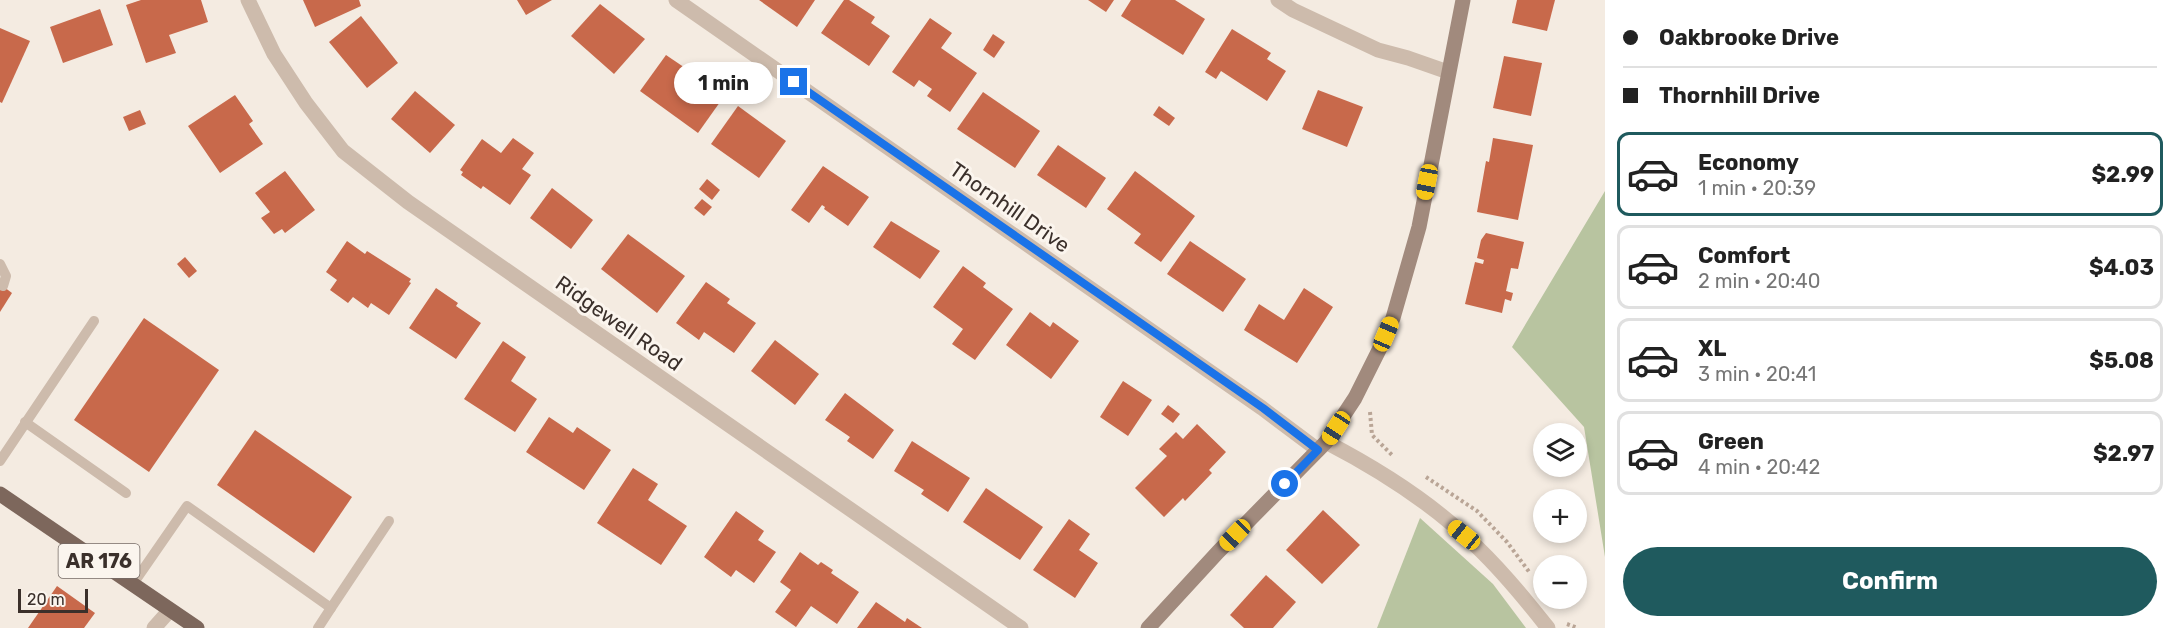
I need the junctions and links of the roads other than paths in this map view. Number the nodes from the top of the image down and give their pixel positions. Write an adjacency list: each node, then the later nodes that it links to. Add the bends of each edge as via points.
1 (248, 0): 21 (street, Ridgewell Road, via 274,54 306,103 343,151 366,170)
2 (676, 0): 10 (street, Thornhill Drive)
3 (1278, 0): 5 (street, via 1378,50)
4 (1463, 0): 5 (street)
5 (1448, 72): 10 (street, via 1419,227 1393,318 1355,398)
6 (0, 264): 7 (lane, via 6,276)
7 (3, 286)
8 (94, 321): 9 (lane)
9 (26, 422): 11 (lane); 12 (lane)
10 (1322, 446): 22 (street); 23 (street, Thornhill Drive, via 1386,476 1424,502 1477,546)
11 (0, 461)
12 (126, 493)
13 (0, 494): 15 (main road, AR 176)
14 (389, 521): 16 (lane)
15 (133, 584): 16 (lane, via 187,506); 17 (main road, AR 176)
16 (331, 608): 20 (lane)
17 (170, 610): 18 (street); 19 (main road, AR 176)
18 (154, 628)
19 (197, 628)
20 (318, 628)
21 (1021, 628)
22 (1148, 628)
23 (1548, 628)

